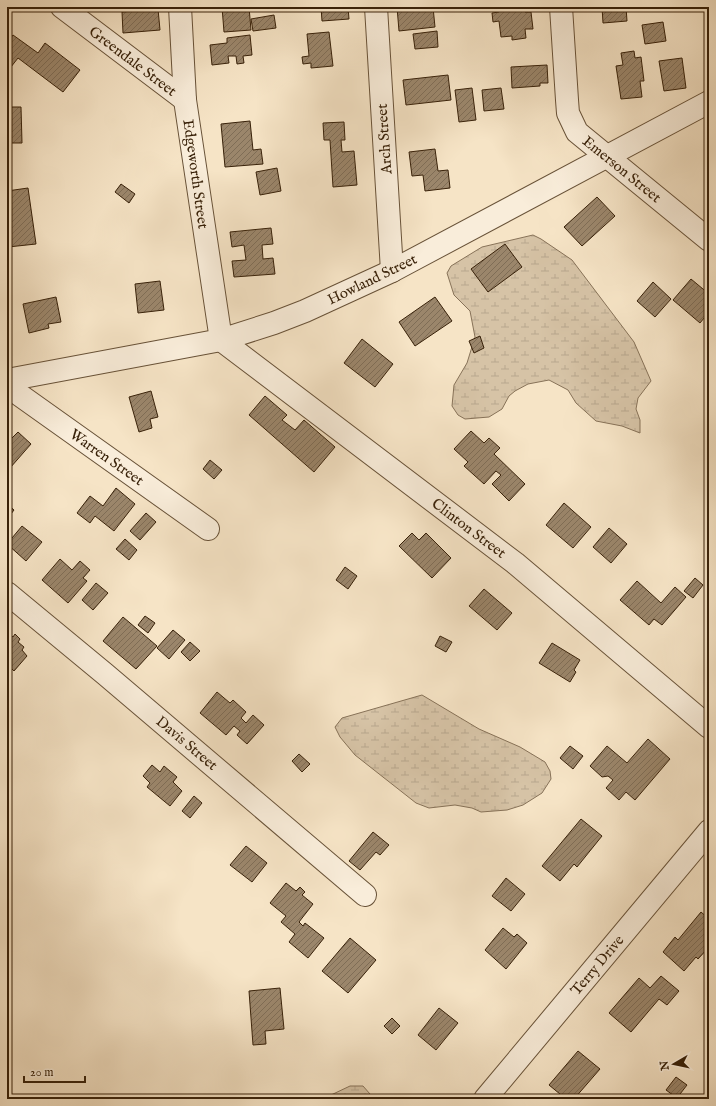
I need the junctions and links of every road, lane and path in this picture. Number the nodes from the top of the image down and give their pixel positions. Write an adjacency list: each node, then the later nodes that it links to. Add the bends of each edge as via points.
1 (62, 7): 5 (street, Greendale Street)
2 (180, 7): 5 (street, Edgeworth Street)
3 (376, 7): 9 (street, Arch Street)
4 (561, 7): 7 (street, Emerson Street, via 568,113 577,132)
5 (185, 100): 10 (street, Edgeworth Street)
6 (709, 102): 7 (street, Howland Street)
7 (607, 156): 8 (street, Emerson Street); 9 (street, Howland Street)
8 (709, 240)
9 (392, 271): 10 (street, Howland Street, via 305,311)
10 (221, 340): 11 (street, Howland Street); 15 (street, Clinton Street, via 515,563)
11 (7, 380)
12 (7, 386): 13 (street, Warren Street)
13 (208, 529)
14 (7, 593): 17 (street, Davis Street)
15 (709, 728)
16 (709, 831): 18 (street, Terry Drive)
17 (365, 895)
18 (485, 1099)

